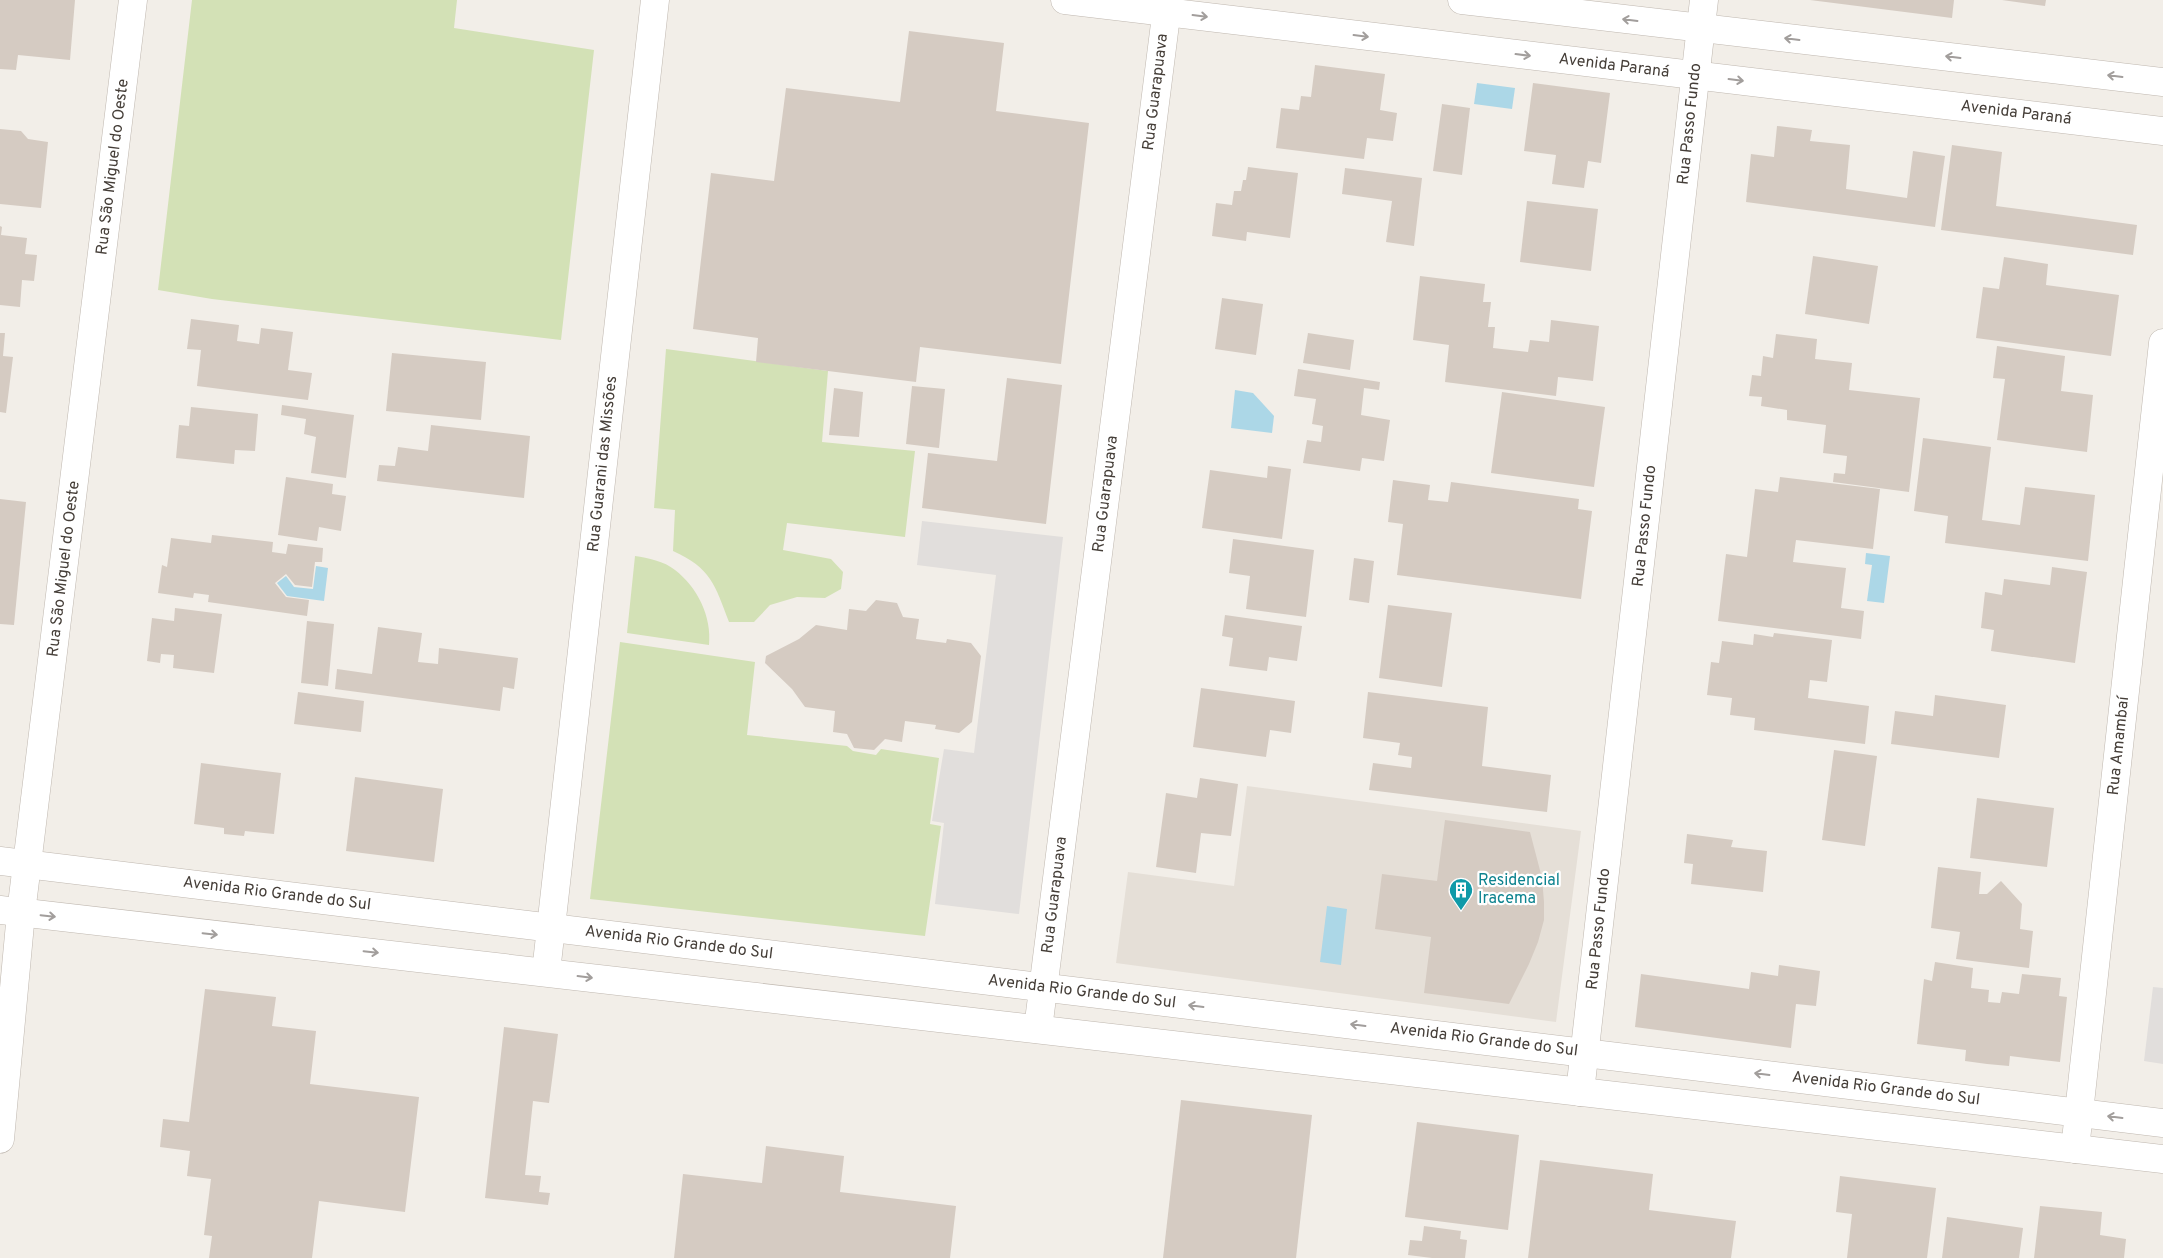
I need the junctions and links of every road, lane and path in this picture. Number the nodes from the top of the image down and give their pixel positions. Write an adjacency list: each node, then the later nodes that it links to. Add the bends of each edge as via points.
1 (133, 0): 13 (street, Rua São Miguel do Oeste)
2 (656, 0): 15 (street, Rua Guarani das Missões)
3 (1065, 0): 6 (street, Avenida Paraná)
4 (1462, 0): 7 (street, one-way to 4)
5 (1704, 0): 7 (street, Rua Passo Fundo)
6 (1167, 6): 8 (street, Avenida Paraná, one-way to 8); 17 (street, Rua Guarapuava)
7 (1701, 28): 8 (street, Rua Passo Fundo); 9 (street, one-way to 7)
8 (1696, 76): 10 (street, Avenida Paraná, one-way to 10); 19 (street, Rua Passo Fundo)
9 (2163, 82)
10 (2163, 131)
11 (2163, 343): 21 (street, Rua Amambaí)
12 (0, 861): 13 (street, Avenida Rio Grande do Sul)
13 (27, 864): 14 (street, Rua São Miguel do Oeste); 15 (street, Avenida Rio Grande do Sul)
14 (11, 912): 16 (street, one-way to 16); 23 (street, Rua São Miguel do Oeste)
15 (551, 928): 16 (street, Rua Guarani das Missões); 17 (street, Avenida Rio Grande do Sul)
16 (546, 972): 18 (street, one-way to 18)
17 (1043, 987): 18 (street, Rua Guarapuava); 19 (street, Avenida Rio Grande do Sul, one-way to 17)
18 (1038, 1030): 20 (street)
19 (1585, 1052): 20 (street, Rua Passo Fundo); 21 (street, Avenida Rio Grande do Sul, one-way to 19)
20 (1580, 1092): 24 (street)
21 (2080, 1113): 22 (street, Avenida Rio Grande do Sul, one-way to 21); 24 (street, Rua Amambaí)
22 (2163, 1123)
23 (0, 1139)
24 (2075, 1149): 25 (street)
25 (2163, 1159)

